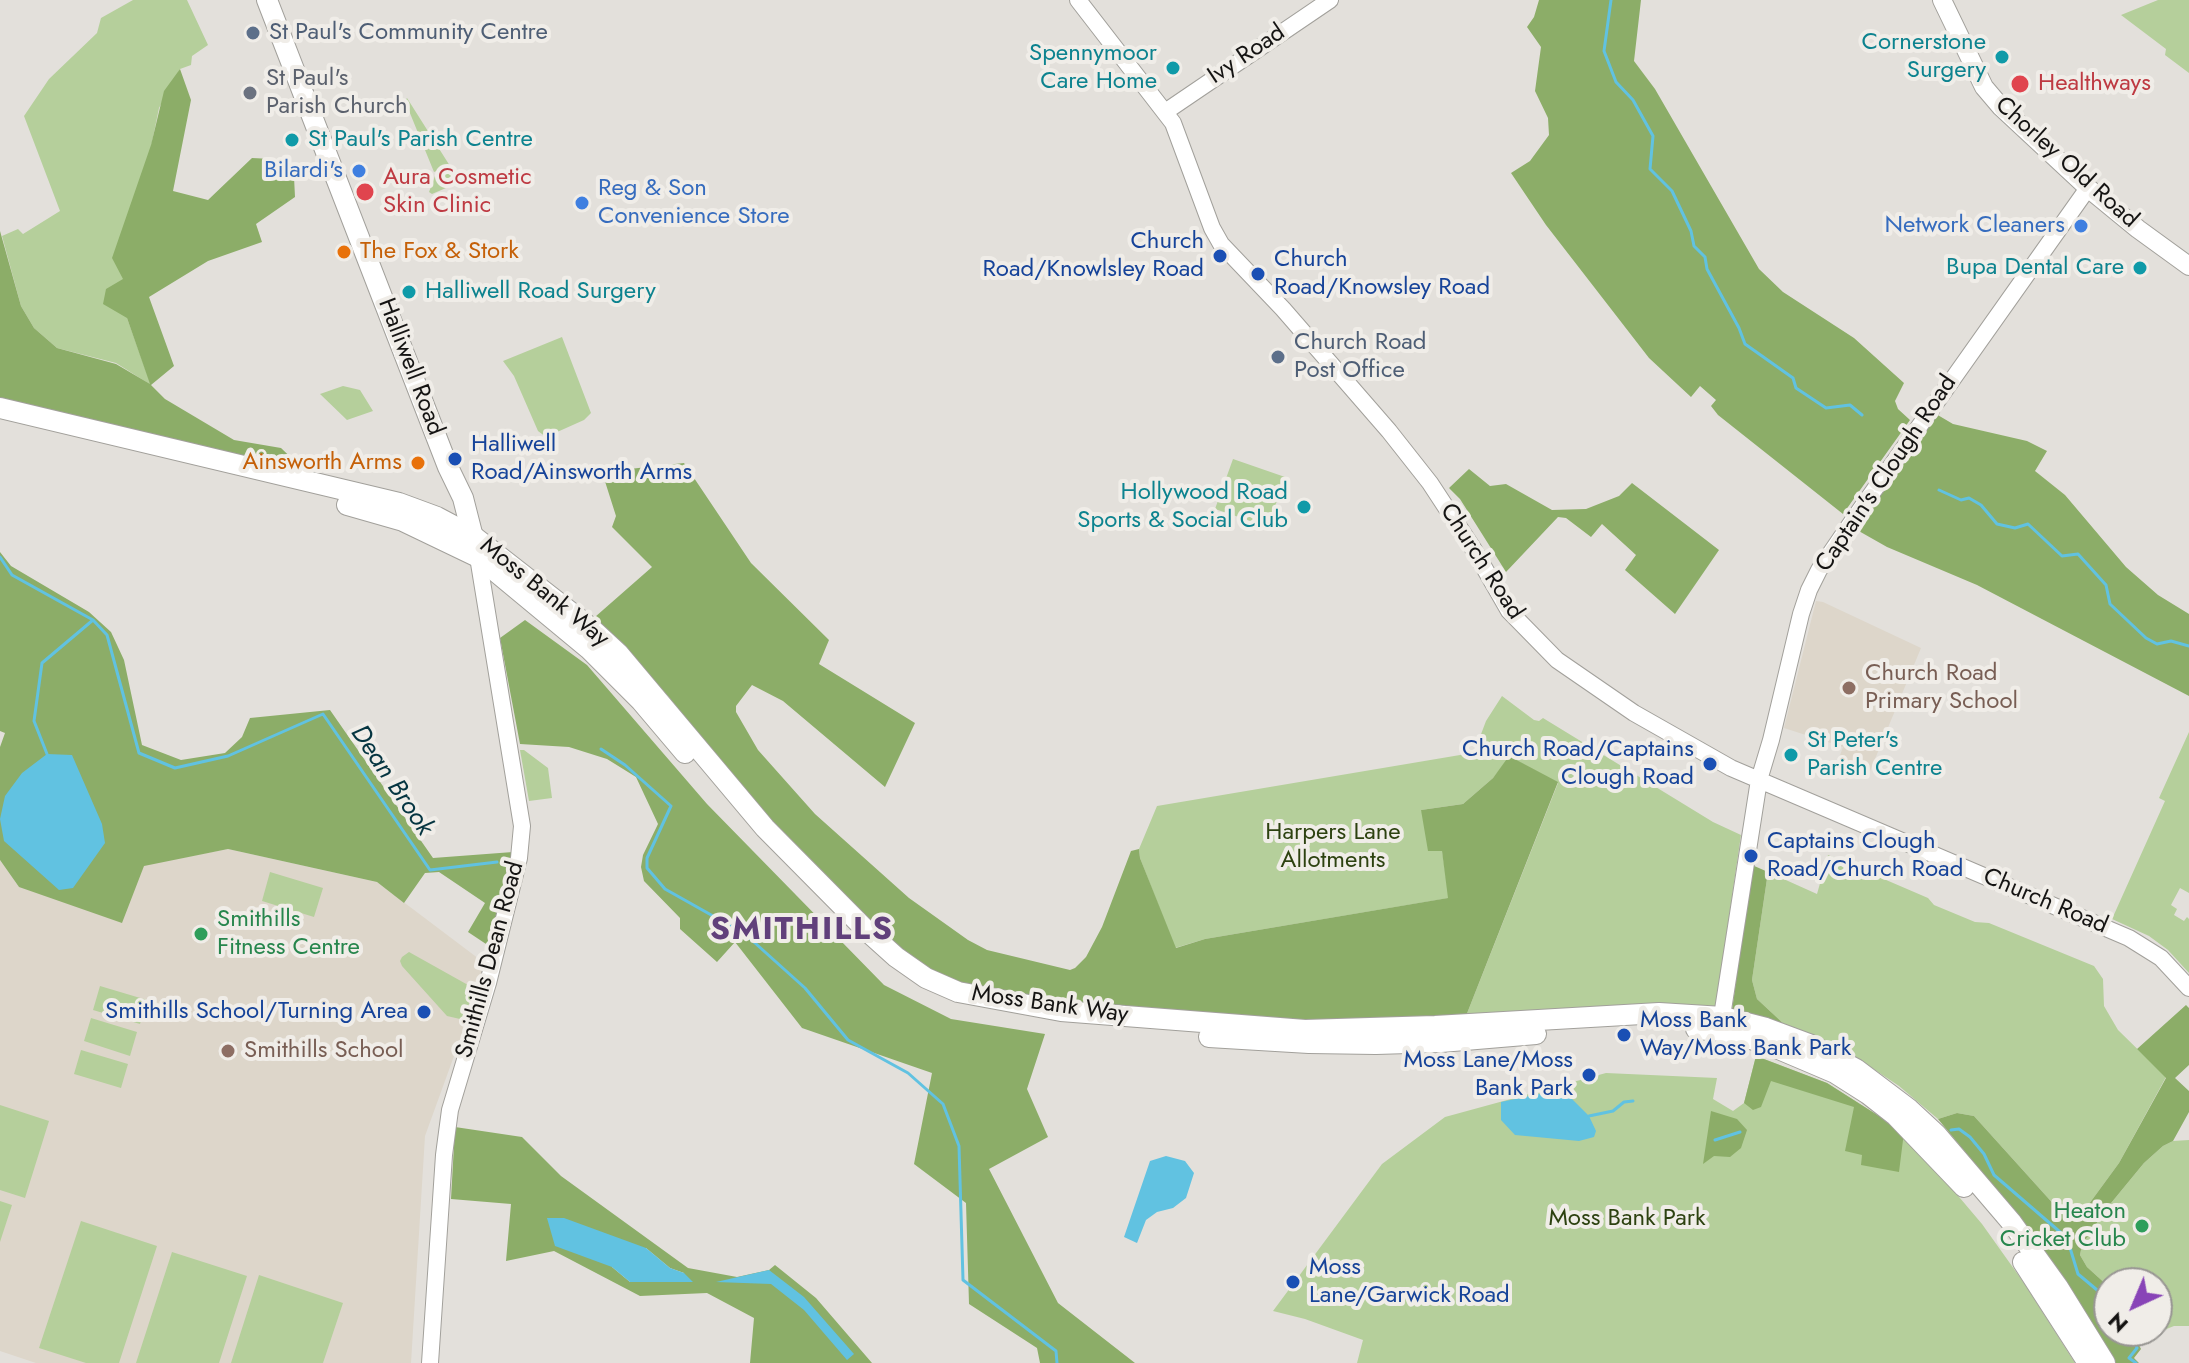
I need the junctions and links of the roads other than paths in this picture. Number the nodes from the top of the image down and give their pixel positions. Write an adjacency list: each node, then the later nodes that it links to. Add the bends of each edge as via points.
1 (267, 0): 10 (main road, Halliwell Road)
2 (1078, 0): 5 (street, Church Road)
3 (1330, 0): 5 (street, Ivy Road)
4 (1942, 0): 6 (main road, Chorley Old Road, via 1984,87)
5 (1165, 112): 14 (street, Church Road, via 1221,244 1430,483 1517,621 1557,660 1604,694)
6 (2088, 188): 7 (main road, Chorley Old Road); 14 (street, Captain's Clough Road, via 1819,570 1801,614)
7 (2189, 266)
8 (0, 408): 11 (main road, Moss Bank Way, via 399,503)
9 (0, 419): 13 (main road, Moss Bank Way, via 368,510)
10 (448, 467): 11 (main road); 12 (main road, Halliwell Road)
11 (454, 526): 12 (main road, Moss Bank Way); 13 (main road)
12 (473, 536): 13 (main road, Halliwell Road); 16 (main road, Moss Bank Way, via 618,653 765,828 866,930 926,978 958,992 1061,1011 1305,1030 1659,1013)
13 (478, 557): 16 (main road, Moss Bank Way, via 616,675 740,817 880,959 922,989 958,1005 1054,1022 1309,1043 1441,1042); 17 (street, Smithills Dean Road, via 522,826 488,983 450,1110)
14 (1759, 780): 15 (street, Church Road, via 2129,938 2156,953); 16 (street, Captain's Clough Road)
15 (2189, 988)
16 (1721, 1024): 18 (main road, Moss Bank Way, via 1835,1073 1896,1116 1953,1173 2011,1245); 19 (main road, Moss Bank Way, via 1766,1028 1809,1044 1856,1069 1909,1109 2012,1223)
17 (430, 1363)
18 (2088, 1363)
19 (2105, 1363)

